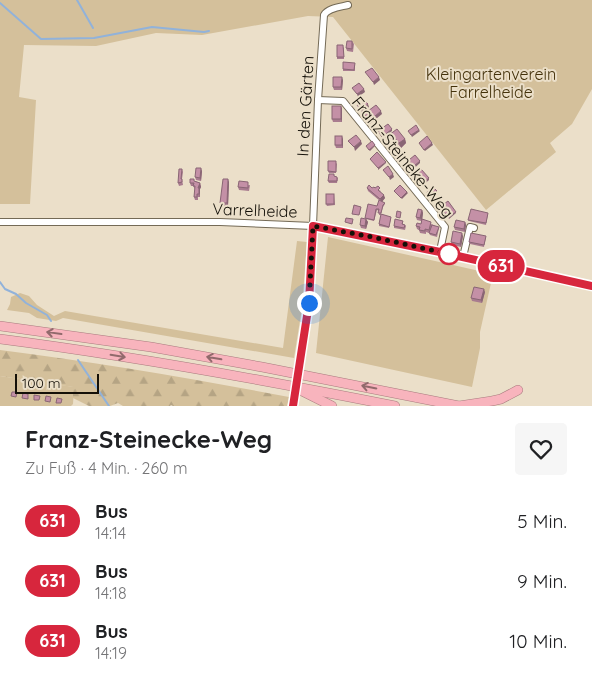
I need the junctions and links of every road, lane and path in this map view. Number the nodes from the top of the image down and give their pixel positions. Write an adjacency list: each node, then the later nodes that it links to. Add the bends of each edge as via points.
1 (348, 5): 2 (street, In den Gärten, via 328,10 324,15)
2 (318, 100): 4 (street, In den Gärten); 6 (street, Franz-Steineke-Weg, via 343,101 439,219 445,227)
3 (0, 222): 4 (street, Varrelheide, via 211,222)
4 (313, 226): 6 (street, Varrelheide); 13 (street, In den Gärten, bridge, via 309,303)
5 (474, 228): 7 (street, Franz-Steineke-Weg, via 470,227)
6 (440, 252): 7 (street, Varrelheide)
7 (463, 257): 8 (street, Varrelheide)
8 (592, 286)
9 (0, 326): 16 (highway, one-way to 9, via 253,365)
10 (0, 339): 11 (highway, one-way to 11)
11 (290, 385): 14 (highway); 15 (highway)
12 (518, 390): 16 (highway, via 501,399)
13 (293, 405)
14 (332, 406)
15 (395, 406)
16 (459, 406)

